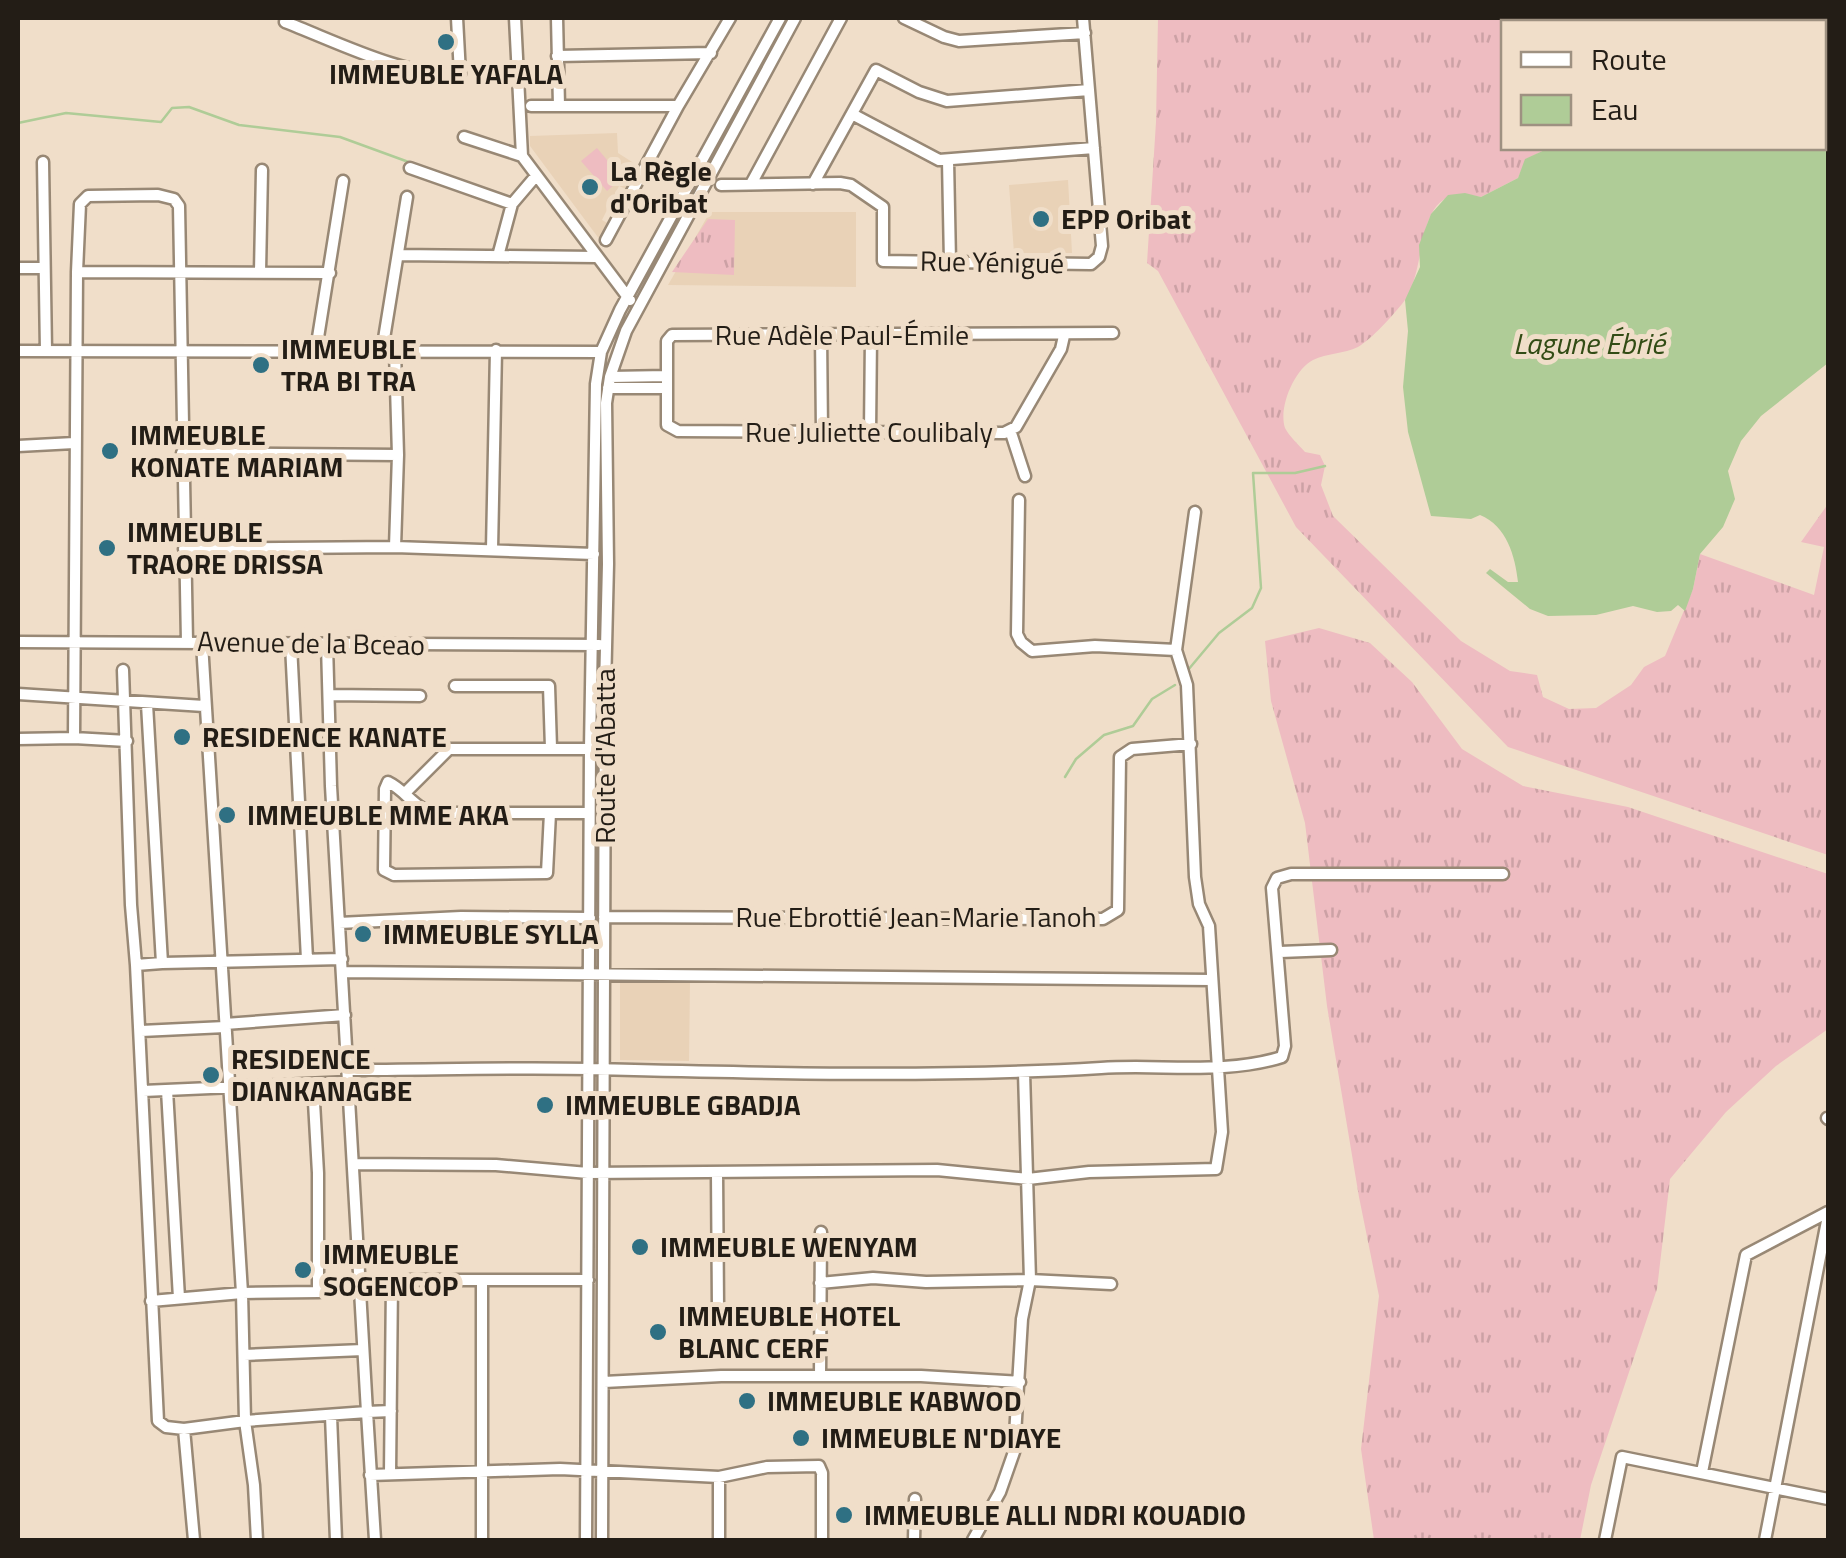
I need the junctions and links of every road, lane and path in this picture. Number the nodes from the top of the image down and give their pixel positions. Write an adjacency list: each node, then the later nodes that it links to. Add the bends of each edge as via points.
1 (457, 18): 10 (street, via 460,74 444,75)
2 (515, 18): 21 (street)
3 (557, 18): 13 (street)
4 (730, 18): 12 (street)
5 (780, 18): 44 (street, Route d'Abatta)
6 (795, 18): 45 (street, Route d'Abatta)
7 (841, 18): 29 (street)
8 (904, 18): 11 (street, via 959,41)
9 (1084, 18): 11 (street, Rue Yénigué)
10 (285, 22)
11 (1084, 33): 14 (street, Rue Yénigué)
12 (711, 53): 13 (street); 17 (street)
13 (558, 56): 16 (street)
14 (1089, 90): 18 (street, via 947,101 876,70); 20 (street, Rue Yénigué)
15 (532, 106): 16 (street)
16 (559, 106): 17 (street)
17 (678, 106): 33 (street)
18 (852, 114): 22 (street, via 930,157); 30 (street)
19 (464, 137): 21 (street)
20 (1094, 148): 22 (street); 37 (street, Rue Yénigué, via 1099,258 1090,264)
21 (522, 156): 26 (street)
22 (948, 160): 37 (street)
23 (43, 162): 39 (street)
24 (410, 168): 32 (street)
25 (262, 170): 42 (street)
26 (536, 177): 32 (street); 36 (street)
27 (342, 181): 43 (street)
28 (721, 184): 29 (street, Rue Yénigué)
29 (751, 184): 30 (street, Rue Yénigué)
30 (813, 184): 37 (street, Rue Yénigué, via 851,185 879,201 883,261)
31 (407, 196): 34 (street)
32 (512, 204): 35 (street)
33 (606, 240)
34 (398, 255): 35 (street); 51 (street)
35 (498, 256): 36 (street)
36 (596, 257): 44 (street)
37 (950, 262)
38 (18, 268): 39 (street)
39 (44, 268): 54 (street)
40 (77, 272): 41 (street); 41 (street, via 80,204 88,196 174,199); 55 (street)
41 (181, 272): 42 (street); 57 (street)
42 (260, 272): 43 (street)
43 (330, 272): 50 (street)
44 (626, 298): 45 (street); 58 (street, Route d'Abatta)
45 (640, 306): 59 (street, Route d'Abatta)
46 (1113, 333): 49 (street, Rue Adèle Paul-Émile)
47 (821, 335): 48 (street, Rue Adèle Paul-Émile); 60 (street, Rue Adèle Paul-Émile, via 672,335); 62 (street)
48 (871, 335): 49 (street, Rue Adèle Paul-Émile); 63 (street)
49 (1064, 336): 61 (street, Rue Juliette Coulibaly)
50 (316, 350): 51 (street); 57 (street)
51 (382, 350): 56 (street)
52 (496, 350): 56 (street); 58 (street); 73 (street)
53 (18, 351): 54 (street)
54 (46, 351): 55 (street)
55 (76, 351): 57 (street); 64 (street)
56 (395, 351): 67 (street)
57 (182, 352): 66 (street)
58 (601, 352): 74 (street, Route d'Abatta, via 593,432)
59 (609, 382): 60 (street); 81 (street, Route d'Abatta)
60 (667, 382): 62 (street, Rue Juliette Coulibaly, via 671,430)
61 (1010, 430): 63 (street, Rue Juliette Coulibaly); 68 (street)
62 (822, 432): 63 (street, Rue Juliette Coulibaly)
63 (870, 432)
64 (74, 443): 65 (street); 76 (street)
65 (18, 446)
66 (182, 453): 67 (street); 72 (street)
67 (398, 455): 71 (street)
68 (1025, 476)
69 (1019, 500): 82 (street, via 1017,634 1026,648)
70 (1195, 512): 82 (street)
71 (395, 548): 72 (street); 73 (street)
72 (184, 549): 77 (street)
73 (492, 549): 74 (street)
74 (594, 554): 81 (street, Route d'Abatta)
75 (18, 642): 76 (street, Avenue de la Bceao)
76 (76, 642): 77 (street, Avenue de la Bceao); 88 (street)
77 (187, 642): 78 (street, Avenue de la Bceao)
78 (202, 643): 79 (street, Avenue de la Bceao); 91 (street)
79 (291, 645): 80 (street, Avenue de la Bceao); 107 (street)
80 (327, 645): 81 (street, Avenue de la Bceao); 86 (street)
81 (599, 645): 97 (street, Route d'Abatta); 103 (street, Route d'Abatta)
82 (1176, 650): 95 (street, via 1187,685)
83 (123, 670): 89 (street)
84 (456, 686): 96 (street, via 549,686)
85 (18, 694): 88 (street)
86 (329, 696): 87 (street); 104 (street)
87 (420, 696)
88 (73, 698): 89 (street); 92 (street)
89 (126, 702): 90 (street); 94 (street)
90 (147, 704): 91 (street); 110 (street)
91 (204, 706): 109 (street)
92 (74, 738): 93 (street); 94 (street)
93 (18, 739)
94 (127, 741): 111 (street)
95 (1191, 744): 103 (street, Rue Ebrottié Jean-Marie Tanoh, via 1132,750 1120,758 1118,910 1103,919); 115 (street, via 1195,877 1209,926)
96 (552, 748): 97 (street); 98 (street, via 449,749)
97 (590, 749): 100 (street, Route d'Abatta)
98 (406, 792): 99 (street, via 431,814); 99 (street, via 390,782 385,786 384,870 394,875 547,873)
99 (550, 813): 100 (street)
100 (590, 813): 102 (street, Route d'Abatta)
101 (1503, 874): 106 (street, via 1277,878 1272,888)
102 (590, 918): 104 (street); 113 (street, Route d'Abatta)
103 (604, 918): 114 (street, Route d'Abatta)
104 (339, 923): 108 (street)
105 (1331, 950): 106 (street)
106 (1280, 952): 119 (street, via 1282,1057)
107 (307, 959): 108 (street); 109 (street)
108 (342, 959): 112 (street)
109 (220, 961): 110 (street); 117 (street)
110 (162, 963): 111 (street)
111 (136, 965): 118 (street)
112 (342, 972): 113 (street); 116 (street)
113 (589, 976): 114 (street); 120 (street, Route d'Abatta)
114 (603, 977): 115 (street); 121 (street, Route d'Abatta)
115 (1212, 980): 119 (street)
116 (345, 1016): 117 (street); 123 (street)
117 (225, 1025): 118 (street); 125 (street)
118 (141, 1032): 127 (street)
119 (1216, 1067): 122 (street); 132 (street, via 1222,1132 1216,1169)
120 (588, 1069): 121 (street); 123 (street); 129 (street, Route d'Abatta)
121 (603, 1070): 122 (street); 130 (street, Route d'Abatta)
122 (1024, 1072): 132 (street)
123 (349, 1076): 124 (street); 128 (street)
124 (312, 1084): 125 (street); 142 (street)
125 (230, 1088): 126 (street); 143 (street)
126 (167, 1090): 127 (street); 144 (street)
127 (143, 1091): 145 (street)
128 (354, 1164): 129 (street); 139 (street)
129 (588, 1172): 130 (street); 135 (street, Route d'Abatta)
130 (602, 1173): 131 (street); 150 (street, Route d'Abatta)
131 (717, 1174): 132 (street, via 937,1170); 146 (street)
132 (1028, 1179): 136 (street)
133 (1828, 1214): 159 (street, via 1746,1255); 164 (street)
134 (821, 1232): 140 (street)
135 (588, 1280): 137 (street); 157 (street, Route d'Abatta)
136 (1030, 1280): 140 (street); 141 (street); 151 (street)
137 (482, 1281): 138 (street); 158 (street)
138 (392, 1282): 139 (street); 152 (street)
139 (361, 1284): 142 (street); 147 (street)
140 (820, 1284): 149 (street)
141 (1111, 1284)
142 (318, 1292): 143 (street)
143 (242, 1293): 144 (street); 148 (street)
144 (179, 1298): 145 (street)
145 (151, 1301): 156 (street, via 158,1421)
146 (718, 1308)
147 (362, 1350): 148 (street); 153 (street)
148 (244, 1355): 155 (street)
149 (820, 1376): 150 (street); 151 (street)
150 (604, 1382): 161 (street, Route d'Abatta)
151 (1020, 1382): 177 (street, via 1012,1462)
152 (392, 1411): 153 (street); 160 (street)
153 (367, 1412): 154 (street); 162 (street)
154 (331, 1416): 155 (street); 169 (street)
155 (245, 1420): 156 (street); 168 (street)
156 (184, 1428): 167 (street)
157 (586, 1470): 158 (street); 161 (street); 172 (street, Route d'Abatta)
158 (480, 1472): 160 (street); 171 (street)
159 (1702, 1472): 164 (street); 178 (street, via 1622,1458)
160 (390, 1473): 162 (street)
161 (603, 1473): 163 (street); 173 (street, Route d'Abatta)
162 (370, 1475): 170 (street)
163 (719, 1477): 174 (street); 175 (street, via 819,1466)
164 (1776, 1488): 166 (street); 179 (street)
165 (915, 1499): 176 (street)
166 (1828, 1499)
167 (194, 1540)
168 (257, 1540)
169 (336, 1540)
170 (375, 1540)
171 (482, 1540)
172 (586, 1540)
173 (602, 1540)
174 (719, 1540)
175 (822, 1540)
176 (914, 1540)
177 (973, 1540)
178 (1605, 1540)
179 (1766, 1540)

